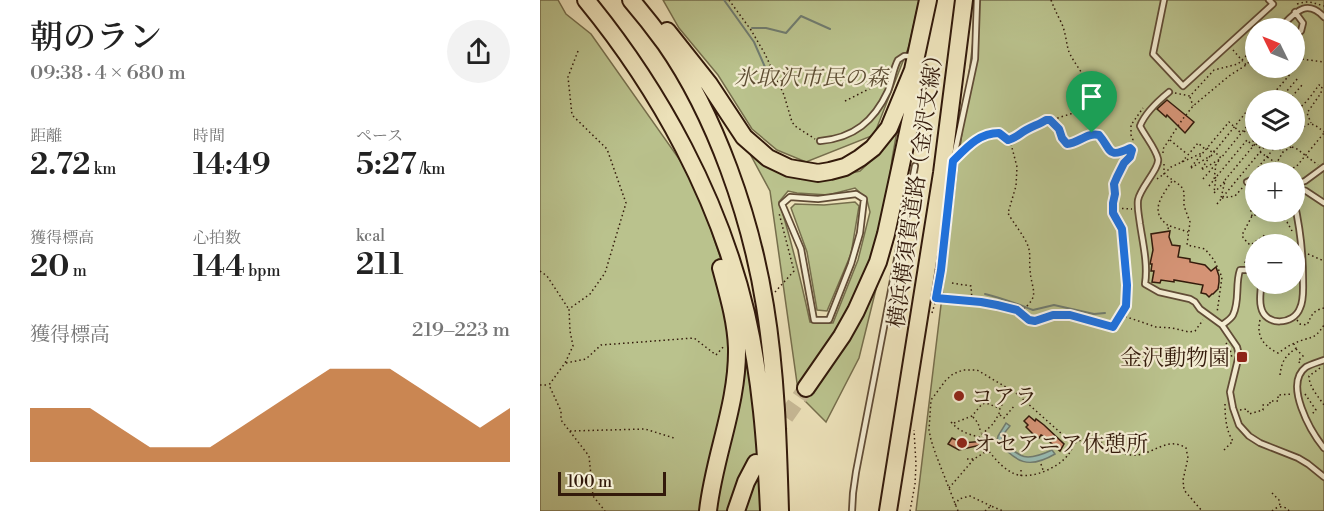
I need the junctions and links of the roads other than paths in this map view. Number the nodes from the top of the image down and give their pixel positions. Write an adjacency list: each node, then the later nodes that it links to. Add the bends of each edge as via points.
1 (586, 0): 23 (highway, via 646,83)
2 (631, 0): 40 (highway, via 666,45 690,85 734,182 765,306 776,414)
3 (642, 0): 4 (highway, via 709,84 744,136 768,158 789,168 818,172 860,158 890,128 913,70)
4 (928, 0)
5 (937, 0): 33 (highway, via 878,262 842,336)
6 (964, 0): 32 (highway, 横浜横須賀道路（金沢支線）, via 942,173)
7 (976, 0): 16 (lane)
8 (1164, 0): 9 (lane, via 1153,54 1183,86 1273,4)
9 (1269, 0)
10 (1295, 12): 11 (lane, via 1314,8); 12 (lane); 13 (lane)
11 (1324, 17)
12 (1290, 18)
13 (1299, 18)
14 (908, 56): 18 (lane, via 898,60 888,90 858,129)
15 (962, 65): 16 (lane)
16 (974, 68): 29 (lane, via 953,161)
17 (1169, 92): 30 (lane, via 1140,126 1159,162 1138,198 1145,285 1190,299)
18 (820, 141)
19 (915, 166): 41 (lane)
20 (1324, 167): 21 (lane)
21 (1305, 181)
22 (1305, 191): 24 (lane)
23 (709, 201): 37 (highway, via 734,315 737,350 733,394); 39 (highway, via 746,313 763,412)
24 (1324, 203)
25 (782, 204): 25 (lane, via 790,197 818,199 856,194 864,199 860,233 829,320 814,320 801,249)
26 (1245, 270): 30 (lane, via 1240,270 1238,276 1233,315)
27 (1261, 294): 28 (lane, via 1265,315 1282,322 1300,310)
28 (1303, 294)
29 (936, 298)
30 (1222, 326): 36 (lane, via 1239,354 1230,392 1239,425 1260,443 1298,458)
31 (1324, 363): 34 (lane, via 1306,367 1298,377 1304,415)
32 (909, 379): 42 (highway); 43 (highway)
33 (806, 388)
34 (1324, 448)
35 (756, 464): 38 (highway)
36 (1324, 477)
37 (708, 511)
38 (736, 511)
39 (769, 511)
40 (780, 511)
41 (852, 511)
42 (888, 511)
43 (896, 511)

